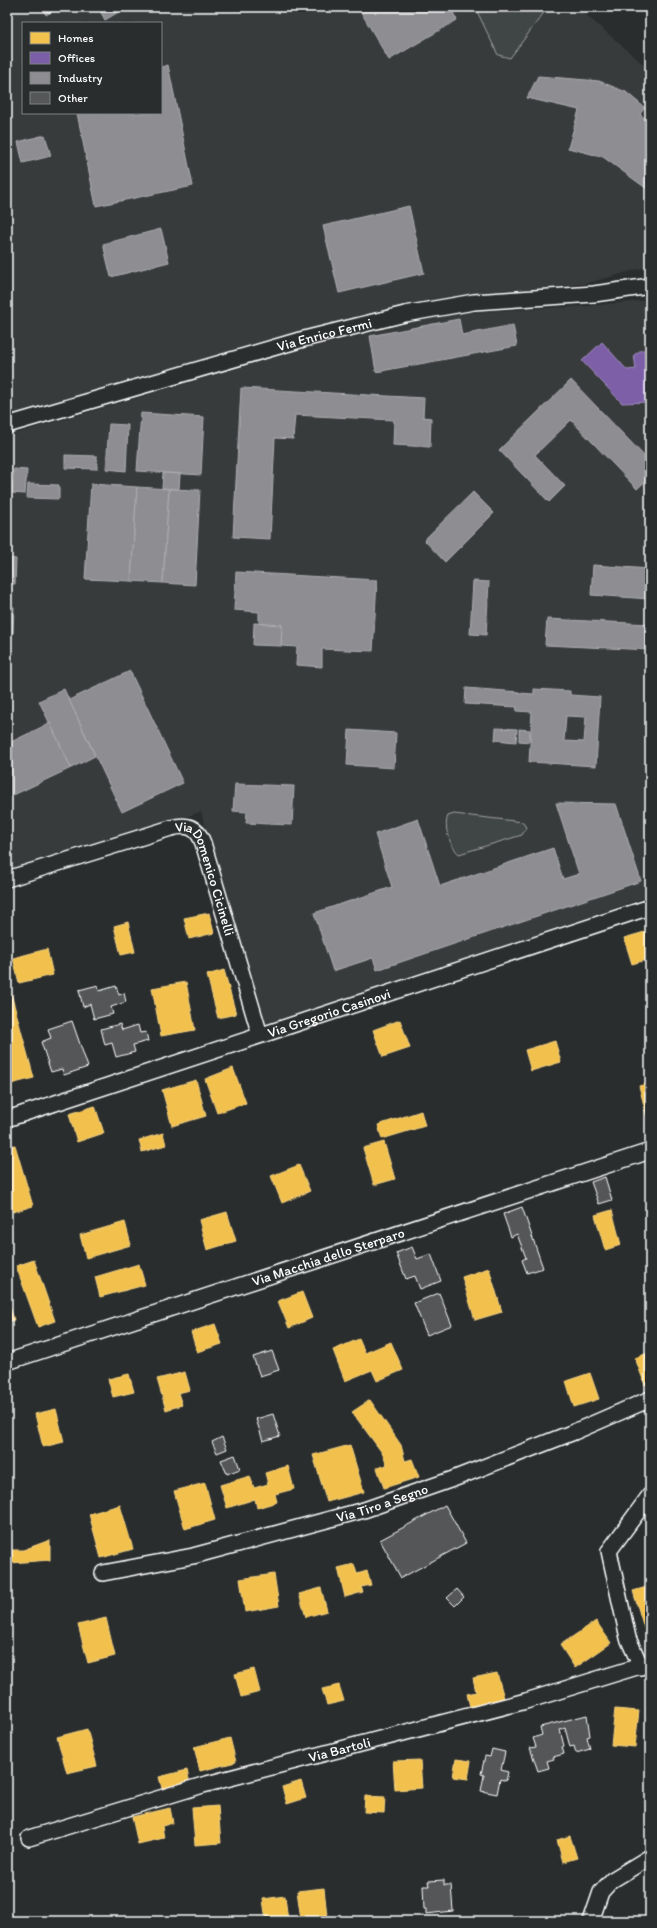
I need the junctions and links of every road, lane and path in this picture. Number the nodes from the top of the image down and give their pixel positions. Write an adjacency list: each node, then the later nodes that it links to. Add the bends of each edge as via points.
1 (650, 286): 2 (street, Via Enrico Fermi, via 594,294 474,302 406,314 300,340)
2 (7, 425)
3 (7, 879): 5 (street, Via Domenico Cicinelli, via 171,828 192,827 203,842)
4 (650, 907): 5 (street, Via Gregorio Casinovi)
5 (260, 1035): 6 (street, Via Gregorio Casinovi)
6 (7, 1119)
7 (650, 1151): 8 (street, Via Macchia dello Sterparo)
8 (7, 1362)
9 (650, 1399): 11 (street, Via Tiro a Segno, via 567,1434 371,1508 193,1556)
10 (650, 1495): 12 (street, via 609,1551 628,1638)
11 (103, 1573)
12 (646, 1665): 13 (street, Via Bartoli, via 526,1701 203,1785)
13 (29, 1838)
14 (650, 1857): 15 (street, via 612,1880 601,1892)
15 (591, 1921)

